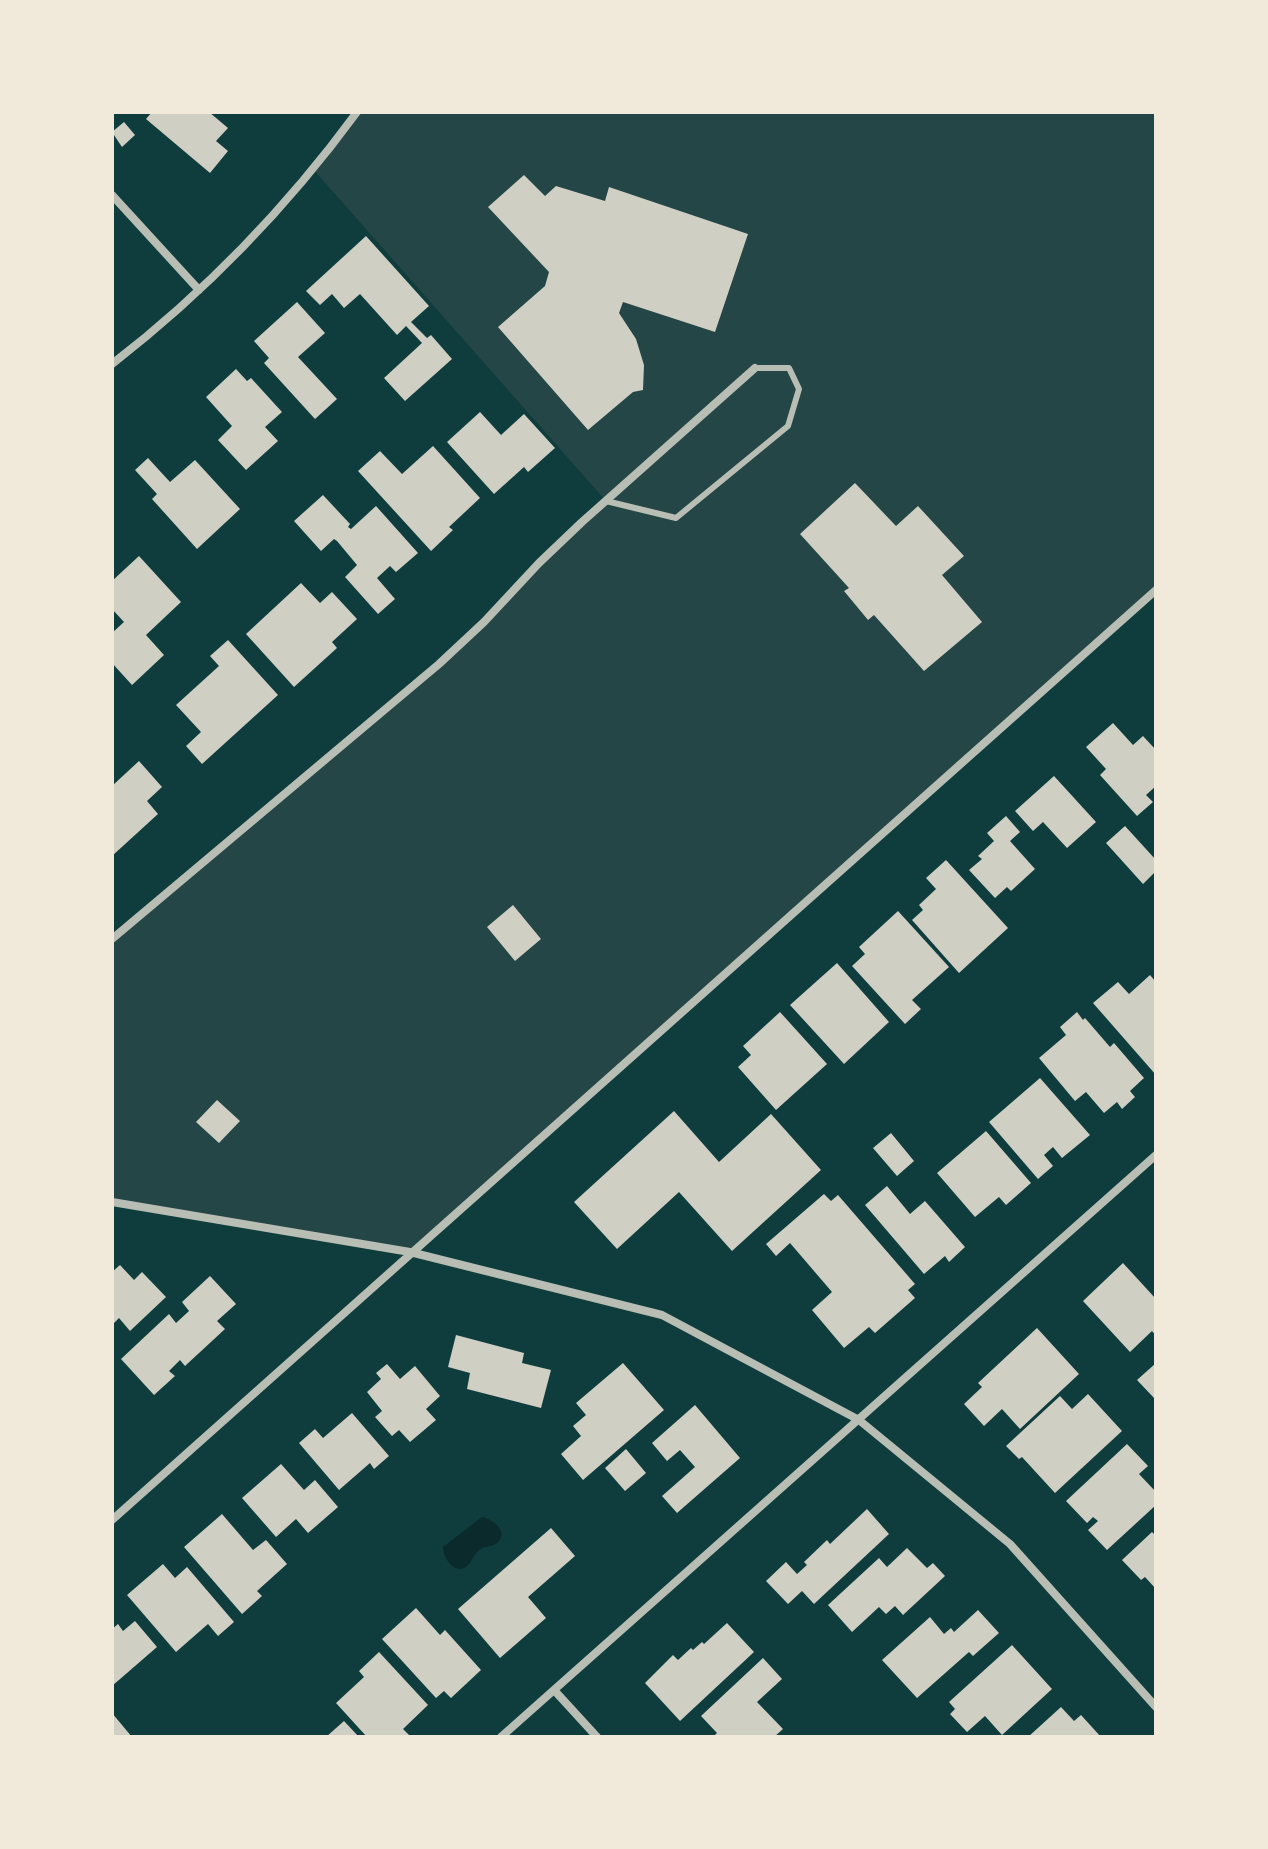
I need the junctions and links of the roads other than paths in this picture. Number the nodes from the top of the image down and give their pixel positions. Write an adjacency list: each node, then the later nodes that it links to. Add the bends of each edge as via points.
1 (357, 112): 3 (street, via 325,156)
2 (112, 195): 3 (street)
3 (199, 290): 4 (street)
4 (112, 364)
5 (755, 368): 6 (street); 6 (lane, via 789,368 799,389 788,426 676,518)
6 (606, 501): 8 (street, via 439,664)
7 (1156, 590): 11 (street)
8 (112, 939)
9 (1156, 1155): 12 (street)
10 (112, 1202): 11 (street)
11 (410, 1252): 12 (street, via 662,1315); 13 (street)
12 (859, 1420): 14 (street); 15 (street, via 1010,1544)
13 (112, 1520)
14 (554, 1690): 16 (street); 17 (street)
15 (1156, 1707)
16 (501, 1737)
17 (597, 1737)

